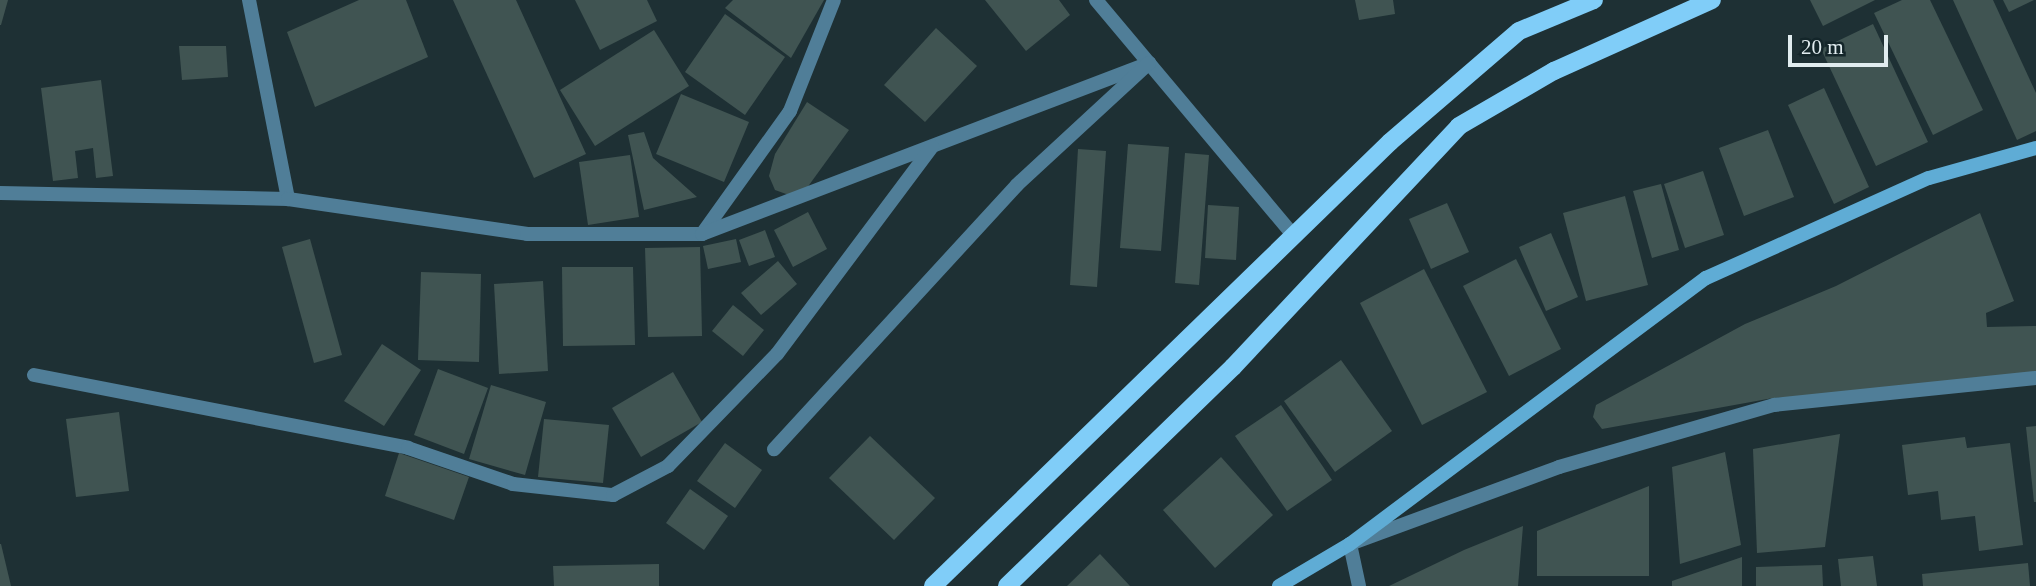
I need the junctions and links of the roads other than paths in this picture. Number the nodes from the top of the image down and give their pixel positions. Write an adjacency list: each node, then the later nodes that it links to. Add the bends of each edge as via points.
1 (249, 0): 10 (street)
2 (834, 0): 11 (street, via 790,111)
3 (1096, 0): 6 (street)
4 (1594, 0): 12 (main road, via 1519,31 1390,142)
5 (1712, 0): 18 (main road, via 1554,71 1459,125 1233,367)
6 (1149, 63): 7 (street); 12 (street); 15 (street, via 1017,186)
7 (932, 147): 11 (street); 13 (street, via 776,354 668,466 613,495 513,484 408,448)
8 (2036, 148): 16 (main road, via 1929,178 1706,278)
9 (0, 193): 10 (street)
10 (288, 199): 11 (street, via 527,234)
11 (702, 234)
12 (1294, 236): 17 (main road)
13 (34, 375)
14 (2036, 378): 16 (street, via 1774,405 1559,467)
15 (774, 449)
16 (1350, 544): 19 (main road); 20 (street)
17 (933, 586)
18 (1007, 586)
19 (1279, 586)
20 (1359, 586)

